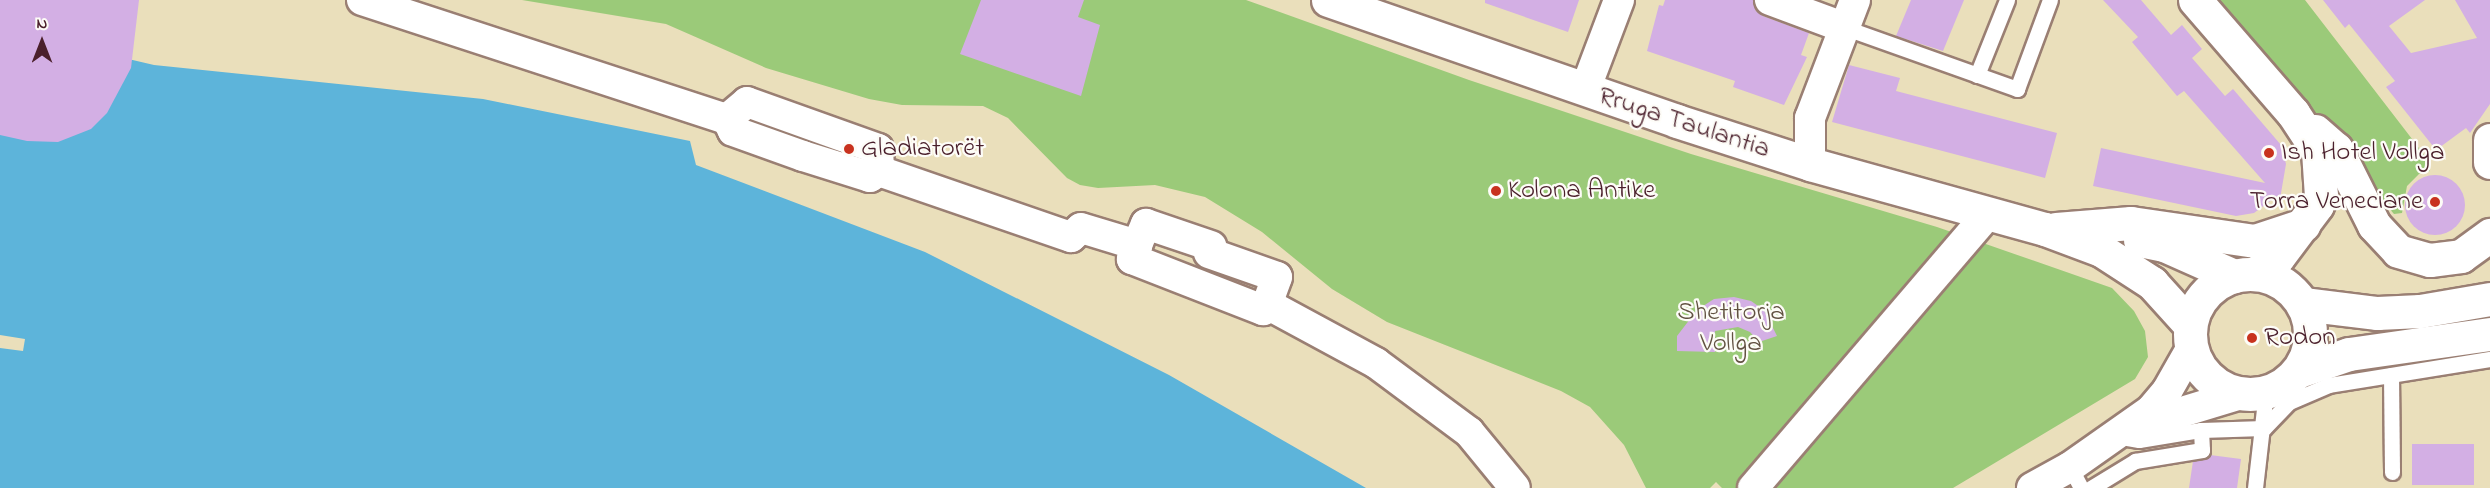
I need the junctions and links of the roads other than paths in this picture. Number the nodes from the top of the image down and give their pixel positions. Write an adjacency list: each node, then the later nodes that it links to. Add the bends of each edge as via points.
1 (362, 0): 20 (street, via 727,119 733,131 803,156 870,177 879,171 1071,237 1081,228)
2 (1328, 0): 10 (main road, Rruga Taulantia)
3 (1619, 0): 10 (street)
4 (1770, 0): 8 (street)
5 (2007, 0): 9 (lane)
6 (2050, 0): 9 (lane, via 2017,89)
7 (2195, 0): 11 (main road)
8 (1849, 13): 9 (lane); 14 (street, via 1810,118)
9 (1977, 75)
10 (1585, 90): 14 (main road, Rruga Taulantia)
11 (2293, 113): 15 (main road, via 2336,149); 16 (main road, via 2318,151)
12 (2490, 141): 13 (main road)
13 (2490, 162)
14 (1810, 165): 17 (main road, Rruga Taulantia)
15 (2358, 191): 16 (main road, via 2345,188); 19 (main road, via 2374,225 2398,251 2430,260 2461,256)
16 (2314, 209): 18 (main road, via 2256,241 2131,223); 21 (main road, via 2278,258)
17 (1986, 216): 18 (main road, Rruga Taulantia); 37 (street)
18 (2045, 229): 21 (main road, Rruga Taulantia, via 2164,245); 26 (main road, Rruga Taulantia, via 2101,250 2132,268 2163,293)
19 (2490, 235)
20 (1137, 245): 23 (street, via 1132,259 1263,310); 23 (street, via 1146,224 1277,277)
21 (2244, 275): 24 (main road, via 2283,283); 26 (main road, via 2205,294)
22 (2490, 298): 24 (main road, via 2420,311 2377,313)
23 (1267, 304): 36 (street, via 1376,363 1438,406 1469,432)
24 (2303, 304): 28 (main road, via 2310,338)
25 (2490, 334): 28 (main road, via 2349,354)
26 (2191, 337): 30 (main road, via 2196,362 2215,383); 33 (street, via 2167,392)
27 (2490, 359): 29 (lane)
28 (2299, 370): 30 (main road)
29 (2391, 375): 31 (lane, via 2348,380 2308,392 2289,402); 34 (lane)
30 (2254, 393): 31 (lane); 33 (street)
31 (2264, 428): 32 (lane); 40 (lane)
32 (2201, 430): 33 (lane, via 2139,441); 39 (lane, via 2202,450 2134,461)
33 (2123, 432): 35 (street)
34 (2392, 472)
35 (2075, 478): 38 (street)
36 (1515, 488)
37 (1753, 488)
38 (2032, 488)
39 (2091, 488)
40 (2255, 488)

